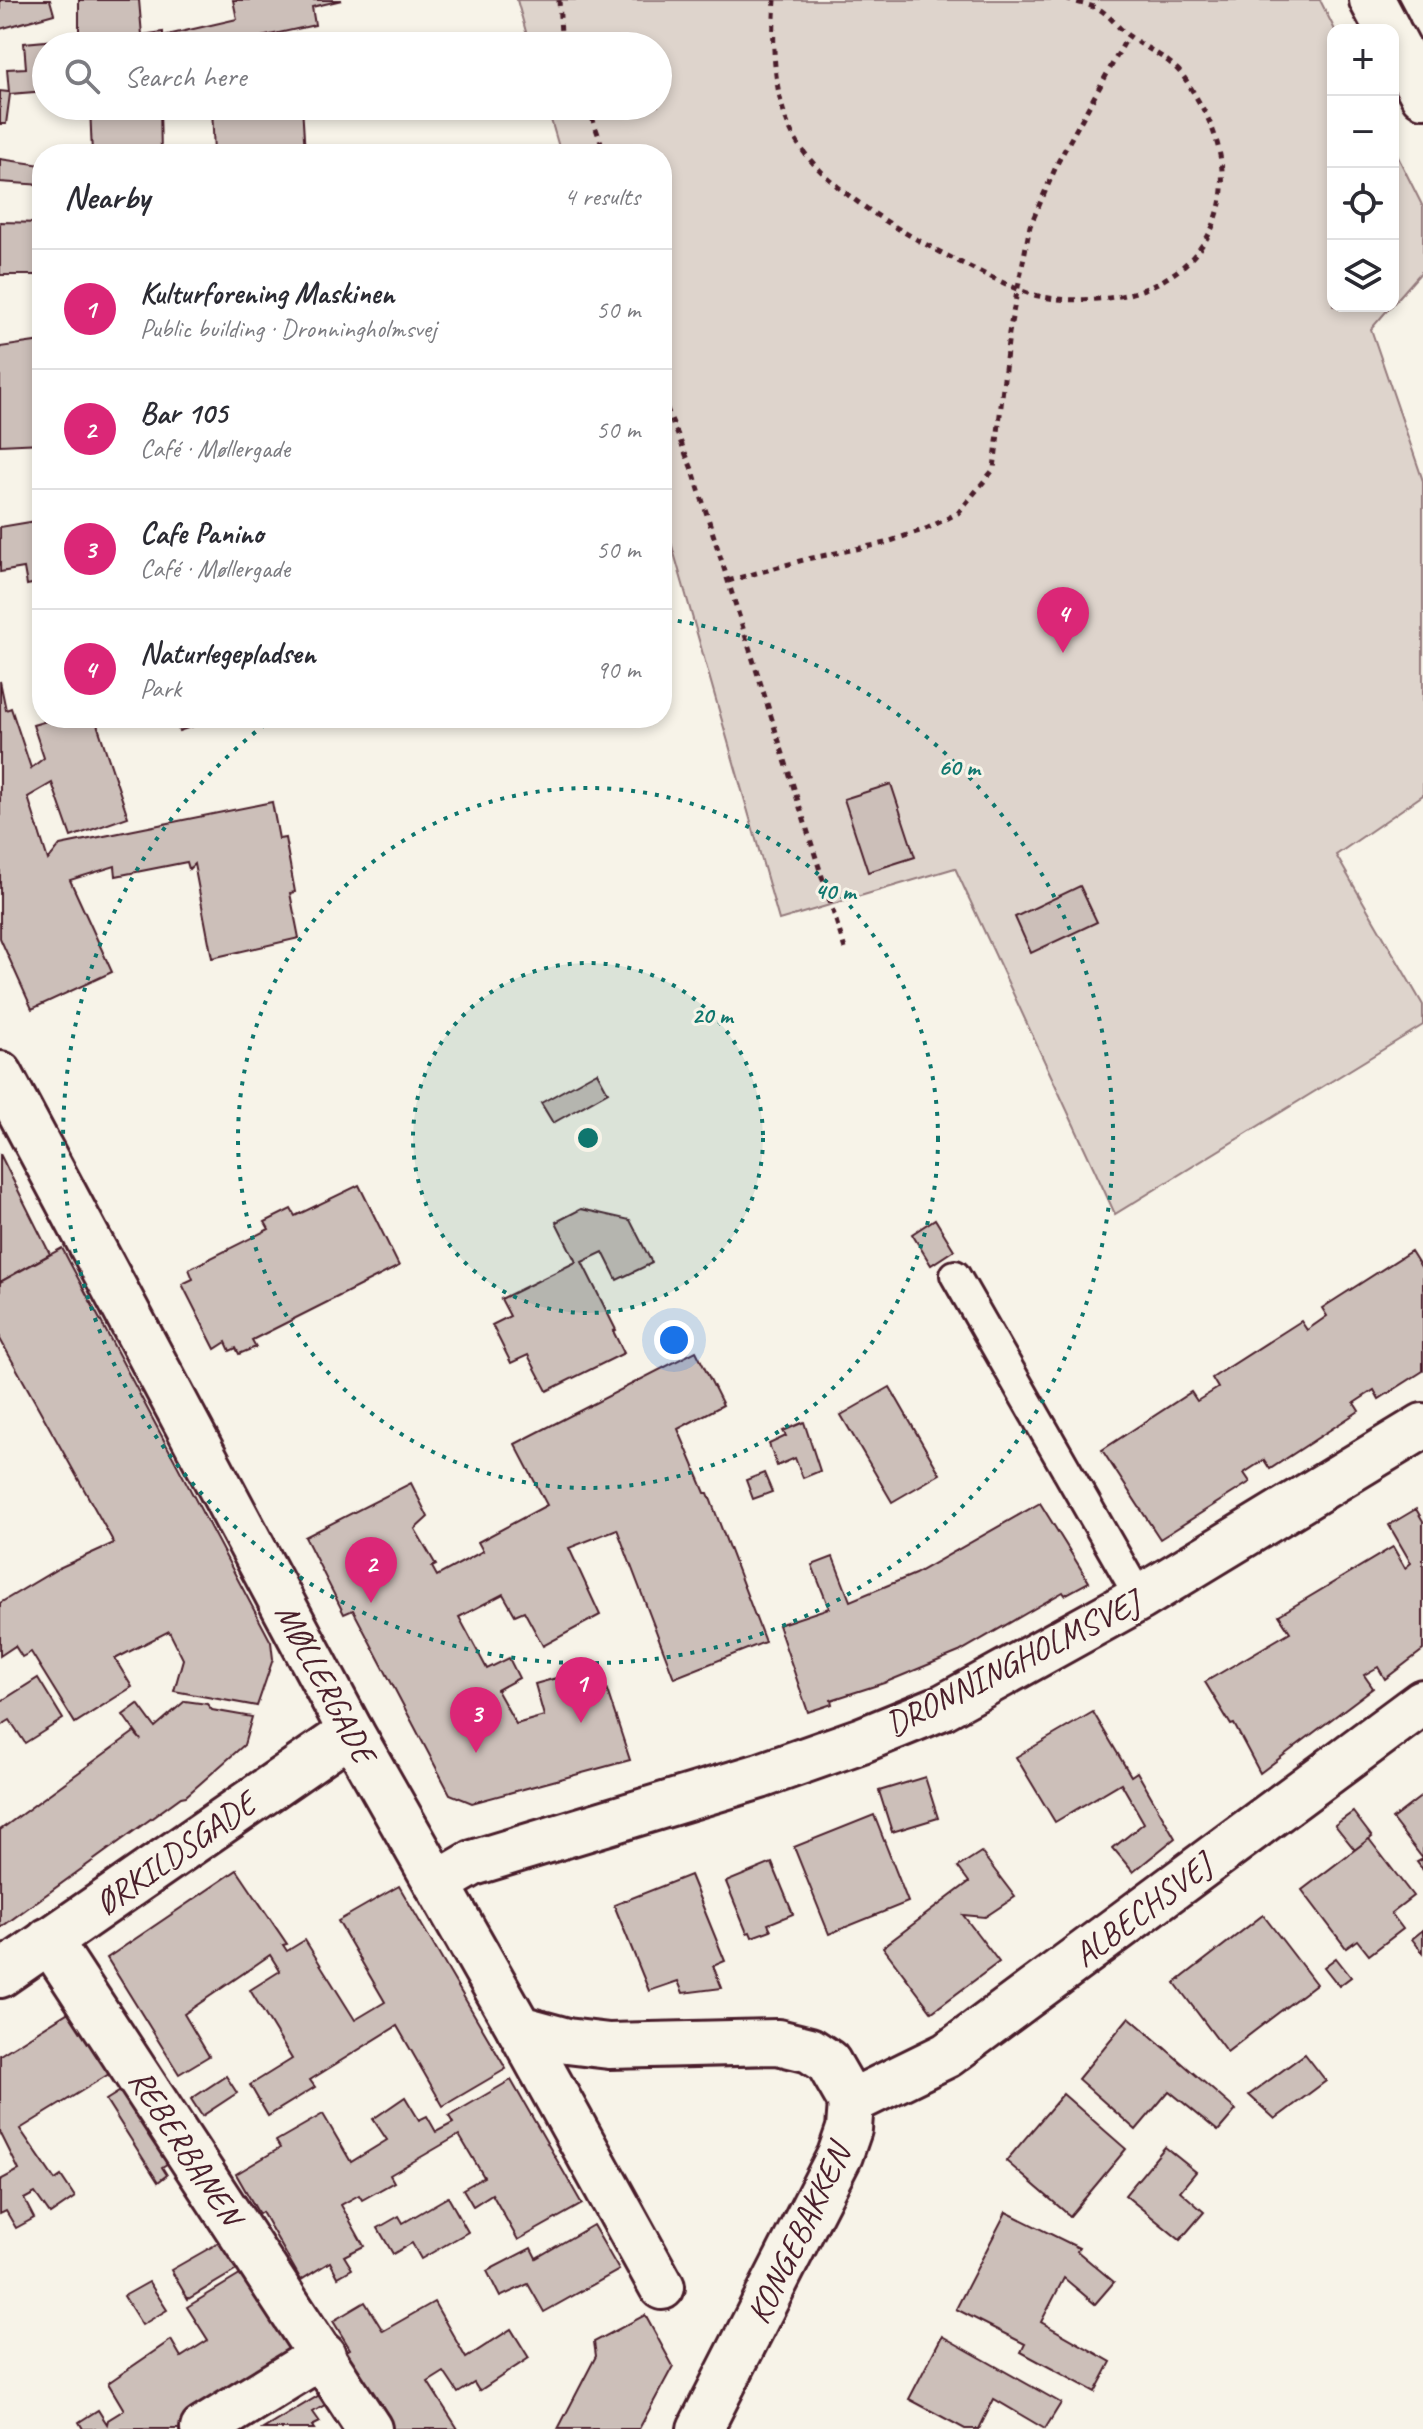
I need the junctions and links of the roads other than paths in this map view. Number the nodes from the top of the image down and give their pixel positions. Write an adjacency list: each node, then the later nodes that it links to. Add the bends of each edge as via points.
1 (1372, 0): 2 (street)
2 (1385, 24)
3 (1399, 50): 4 (street)
4 (1423, 95)
5 (0, 1074): 10 (street, MØLLERGADE)
6 (955, 1275): 8 (lane)
7 (1423, 1426): 8 (street, DRONNINGHOLMSVEJ)
8 (1140, 1598): 11 (street, DRONNINGHOLMSVEJ, via 943,1707 862,1740 473,1863)
9 (1423, 1702): 15 (street, ALBECHSVEJ, via 947,2055)
10 (351, 1732): 11 (street, MØLLERGADE); 12 (street, ØRKILDSGADE)
11 (437, 1884): 14 (street, MØLLERGADE)
12 (49, 1940): 13 (street, ØRKILDSGADE); 17 (street, REBERBANEN)
13 (0, 1975)
14 (519, 2028): 15 (street, KONGEBAKKEN, via 609,2046 778,2042 810,2050 828,2062); 16 (street, MØLLERGADE)
15 (851, 2102): 20 (street, KONGEBAKKEN, via 840,2155)
16 (662, 2287)
17 (323, 2355): 18 (street); 19 (street, REBERBANEN)
18 (203, 2429)
19 (369, 2429)
20 (700, 2429)

